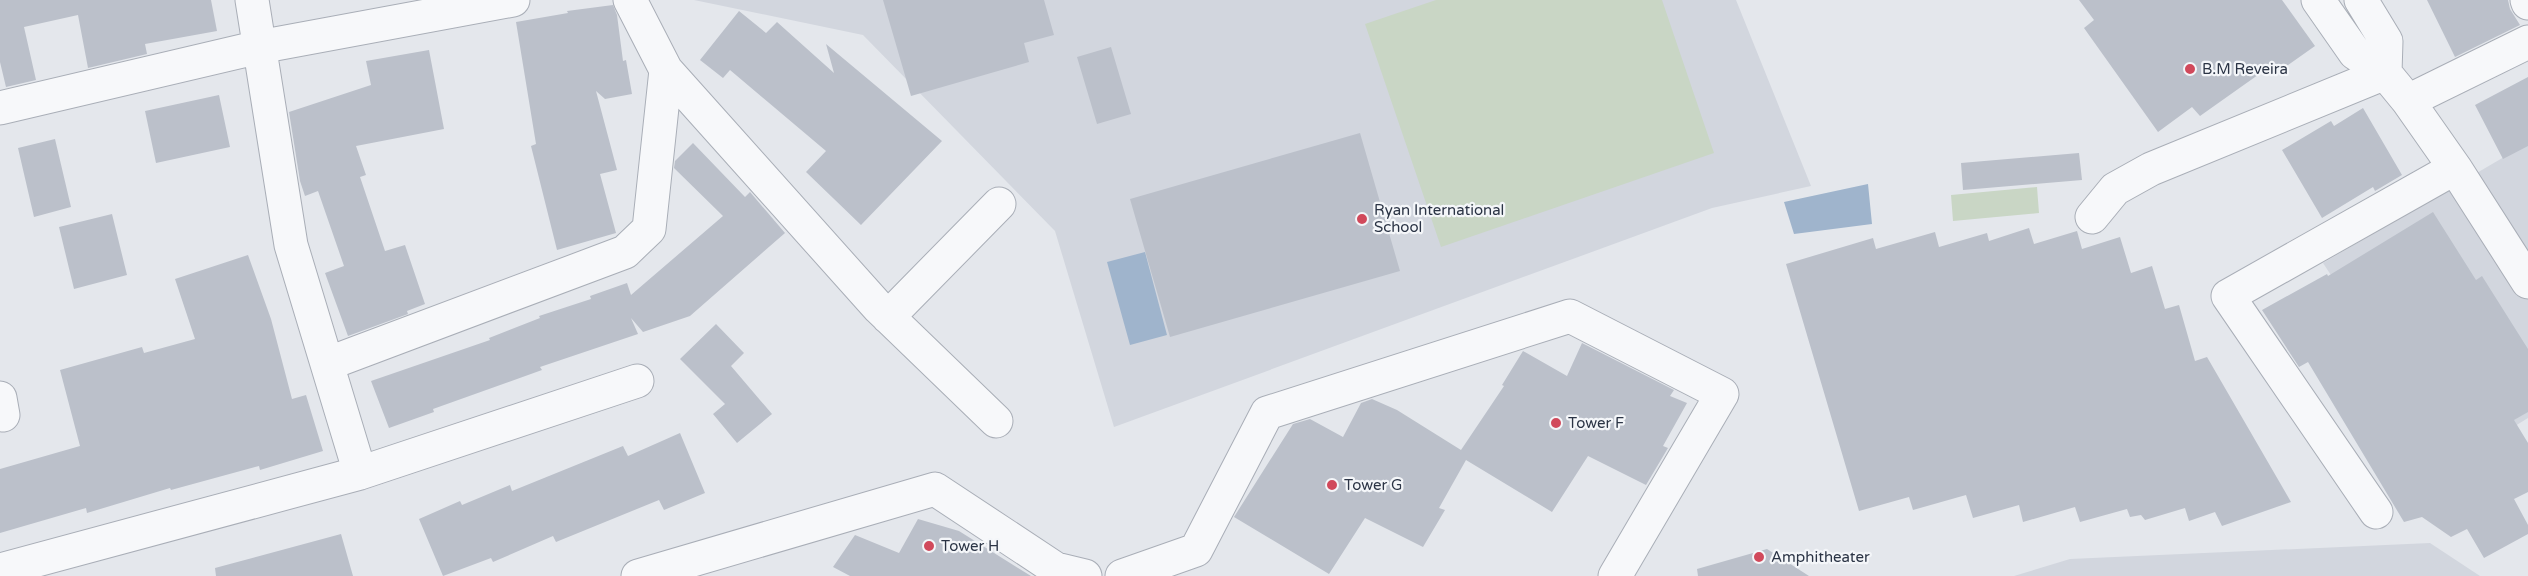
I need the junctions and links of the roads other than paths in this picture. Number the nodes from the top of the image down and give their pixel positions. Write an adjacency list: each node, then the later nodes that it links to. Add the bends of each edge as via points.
1 (252, 0): 7 (street)
2 (513, 0): 7 (street)
3 (630, 0): 8 (street)
4 (2318, 0): 9 (street, via 2355,53)
5 (2361, 0): 9 (street, via 2386,41)
6 (2528, 42): 10 (street)
7 (259, 46): 11 (street); 17 (street, via 291,244)
8 (666, 69): 16 (street); 17 (street, via 649,229 625,252)
9 (2385, 72): 10 (street); 14 (street, via 2151,169 2115,189)
10 (2408, 101): 12 (street)
11 (0, 108)
12 (2455, 168): 15 (street); 21 (street, via 2228,296)
13 (999, 204): 16 (street)
14 (2092, 217)
15 (2528, 282)
16 (888, 317): 19 (street)
17 (327, 364): 20 (street)
18 (637, 381): 20 (street)
19 (996, 421)
20 (360, 473): 22 (street)
21 (2376, 512)
22 (0, 570)
23 (1064, 574): 24 (street, via 935,489)
24 (638, 576)
25 (1122, 576): 26 (street, via 1196,550 1267,413 1570,316 1722,393)
26 (1615, 576)

